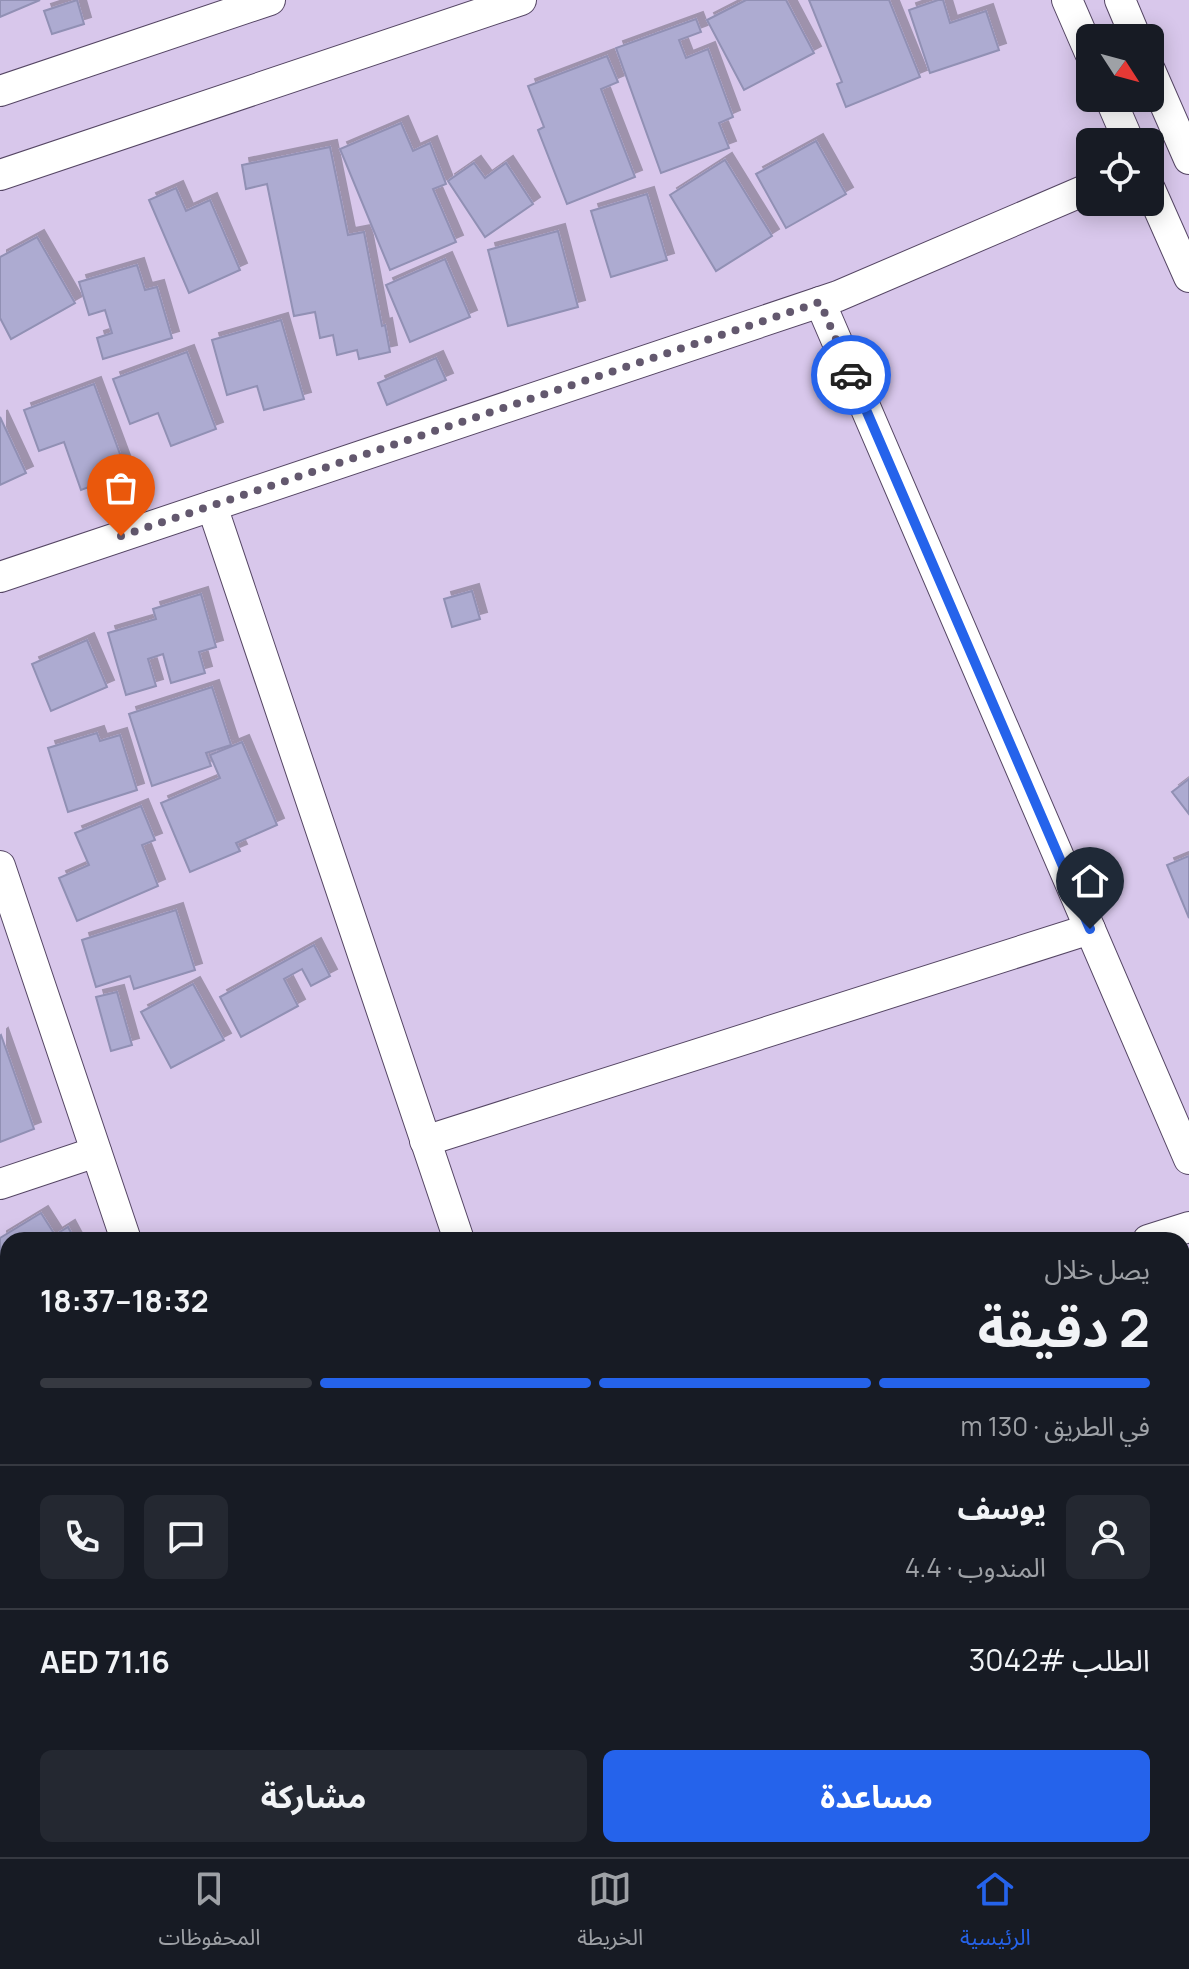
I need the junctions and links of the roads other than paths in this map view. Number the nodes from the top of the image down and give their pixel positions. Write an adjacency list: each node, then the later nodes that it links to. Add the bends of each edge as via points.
1 (521, 0): 10 (street)
2 (1067, 0): 5 (street)
3 (1120, 0): 6 (street)
4 (258, 2): 7 (street)
5 (1077, 24)
6 (1130, 24)
7 (0, 91)
8 (1164, 101): 9 (street)
9 (1187, 152)
10 (0, 175)
11 (1076, 194): 14 (street)
12 (1162, 216): 13 (street)
13 (1189, 277)
14 (820, 302): 15 (street); 18 (street)
15 (212, 506): 16 (street); 19 (street)
16 (0, 577)
17 (0, 866): 20 (street)
18 (1090, 929): 19 (street); 21 (street)
19 (425, 1141): 24 (street)
20 (96, 1152): 22 (street); 23 (street)
21 (1189, 1159)
22 (0, 1184)
23 (123, 1232)
24 (456, 1232)

